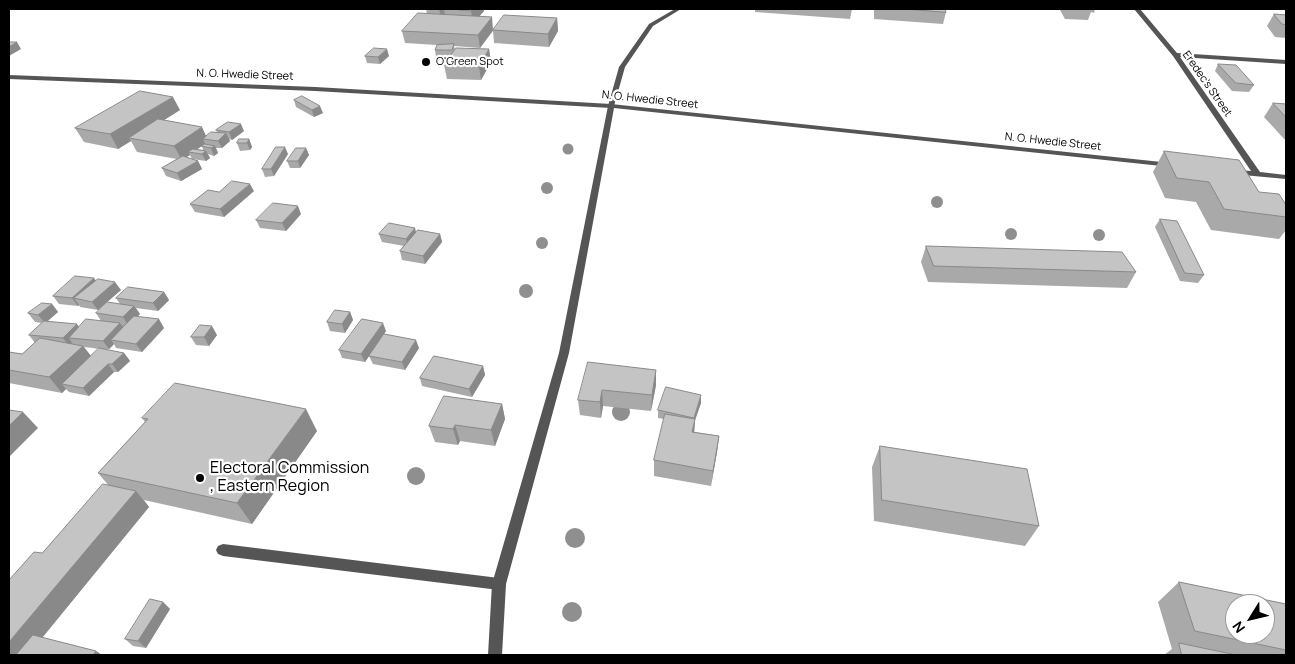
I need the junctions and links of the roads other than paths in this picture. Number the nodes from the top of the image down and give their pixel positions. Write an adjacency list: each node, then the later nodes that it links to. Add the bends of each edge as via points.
1 (678, 9): 6 (street, via 651,25 646,32 622,67)
2 (1137, 9): 3 (street, Eredec's Street)
3 (1175, 54): 4 (street); 9 (street, Eredec's Street)
4 (1286, 62)
5 (9, 77): 6 (street, N. O. Hwedie Street, via 315,89)
6 (610, 106): 7 (street, N. O. Hwedie Street); 12 (street, via 564,353)
7 (1179, 166)
8 (1228, 171): 9 (street)
9 (1257, 174): 10 (street)
10 (1286, 177)
11 (223, 550): 12 (street)
12 (499, 584): 13 (street)
13 (494, 655)

